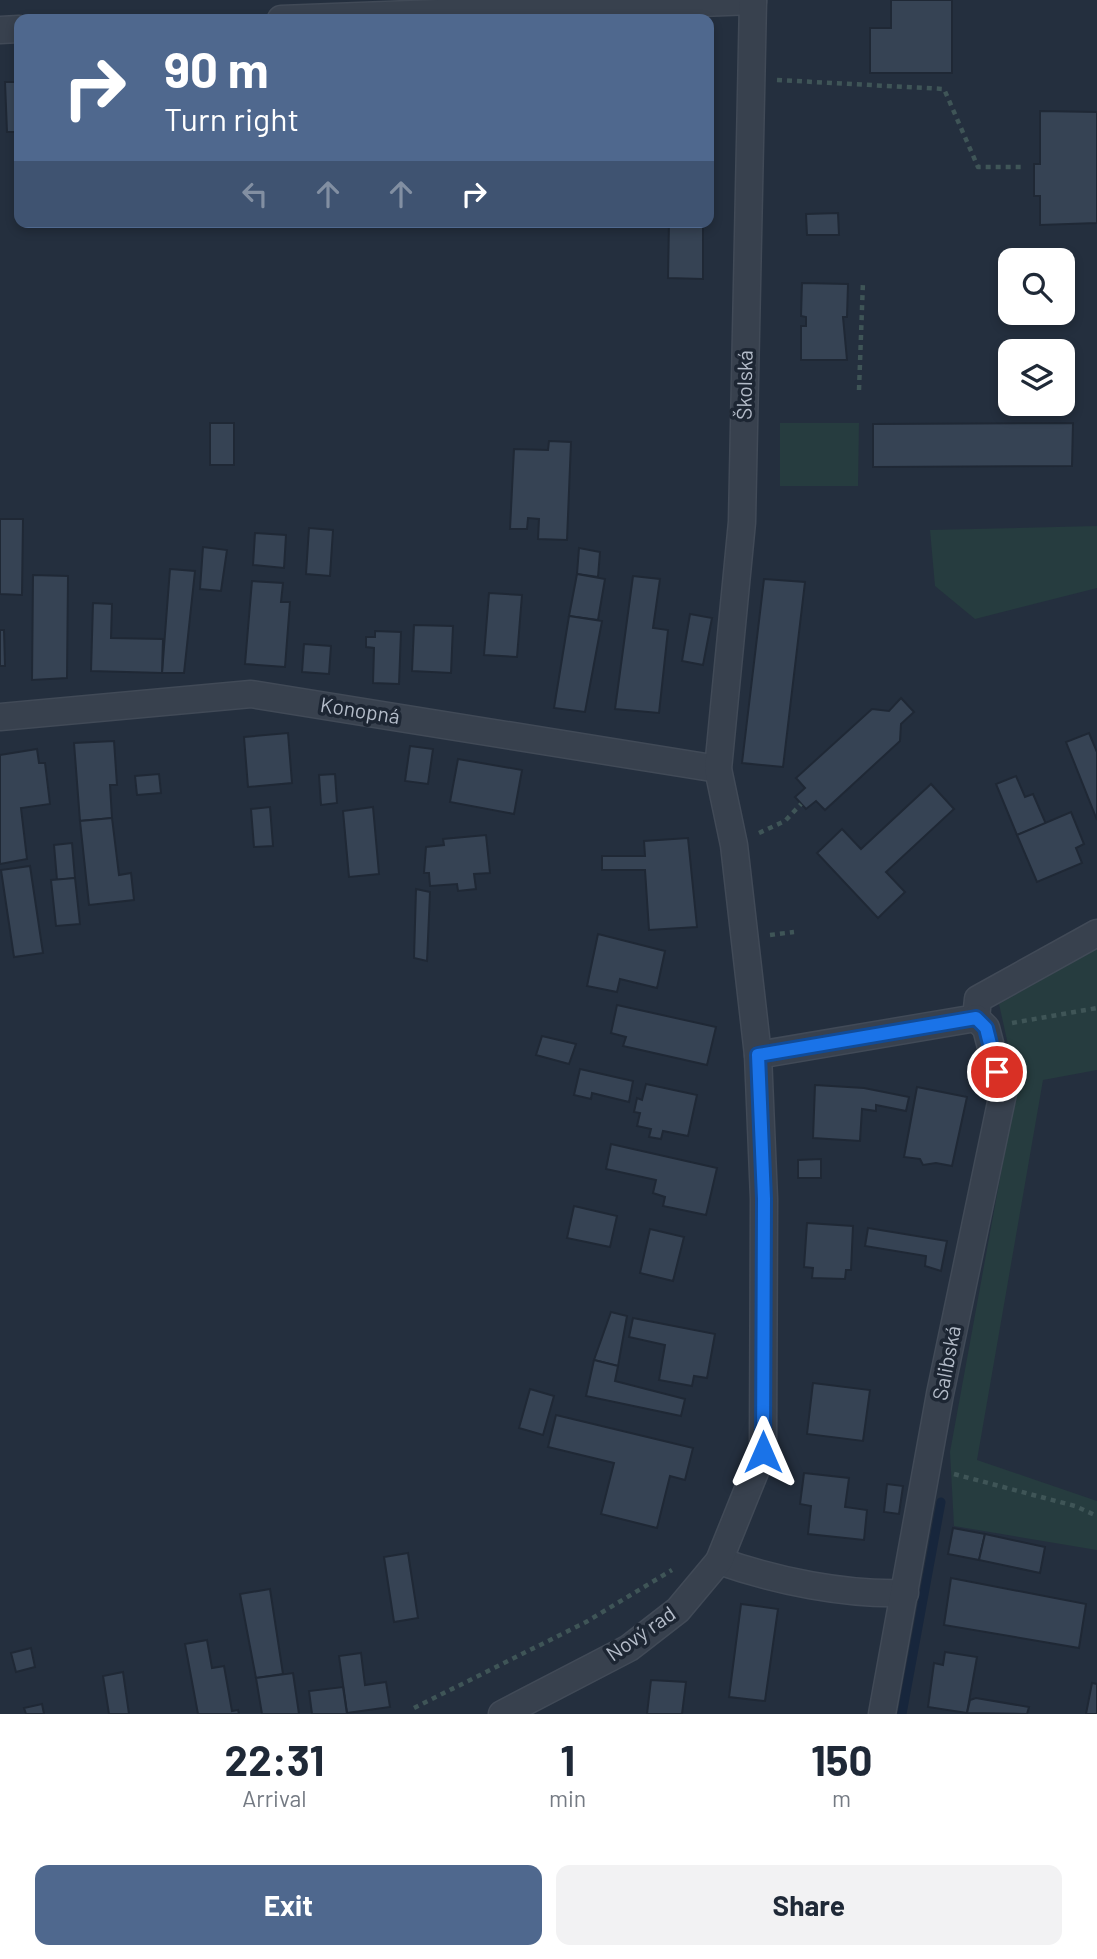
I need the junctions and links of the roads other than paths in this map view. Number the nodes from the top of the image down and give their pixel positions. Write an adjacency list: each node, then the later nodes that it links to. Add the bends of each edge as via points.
1 (752, 1): 2 (street); 4 (street, Školská, via 742,522)
2 (412, 14)
3 (0, 717): 4 (street, Konopná, via 251,694)
4 (718, 769): 5 (street, Školská)
5 (734, 845): 8 (street, Nový rad)
6 (1097, 933): 7 (street, via 978,999)
7 (981, 1023): 8 (street); 10 (street, Salibská, via 1003,1093 940,1394)
8 (758, 1055): 9 (street, Nový rad, via 764,1199 763,1452)
9 (719, 1561): 10 (street, via 768,1576 878,1594); 11 (street, Nový rad, via 678,1610 629,1648)
10 (905, 1593): 12 (street, Salibská)
11 (502, 1714)
12 (882, 1714)

